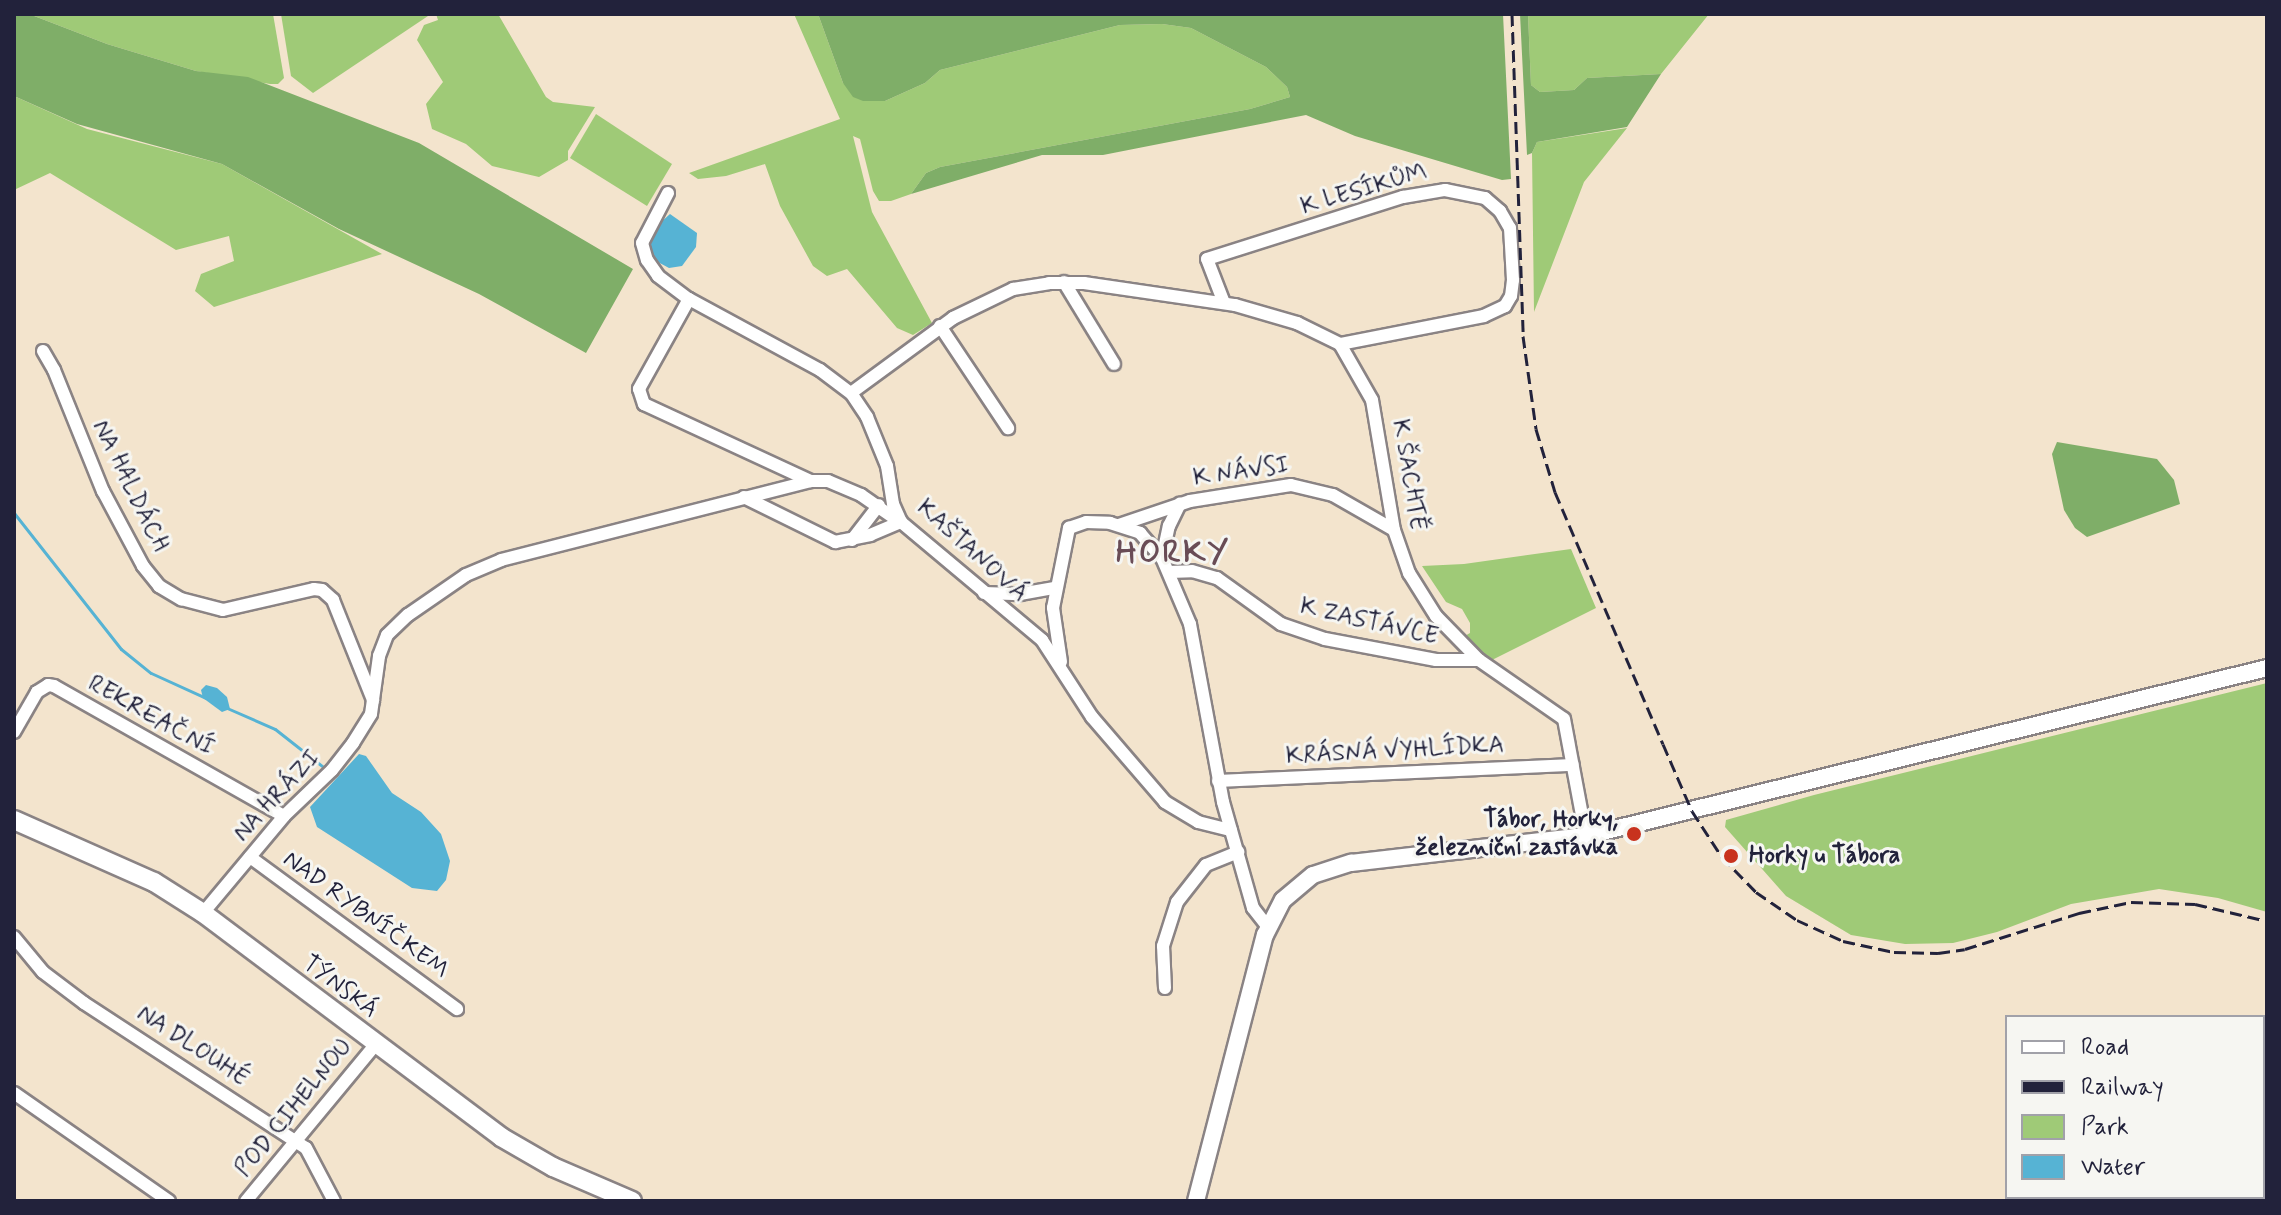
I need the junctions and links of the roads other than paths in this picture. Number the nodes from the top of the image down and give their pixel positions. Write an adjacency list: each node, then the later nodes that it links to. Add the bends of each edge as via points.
1 (668, 193): 3 (street, KAŠTANOVÁ, via 642,248 658,276)
2 (1064, 282): 4 (street); 5 (street, via 1013,289); 8 (street)
3 (689, 299): 9 (street, KAŠTANOVÁ, via 820,370); 11 (street, via 639,389 644,404)
4 (1224, 303): 6 (street, via 1282,318); 6 (street, K LESÍKŮM, via 1207,259 1403,197 1445,190 1485,198 1500,211 1511,242 1513,290 1505,306 1484,316)
5 (940, 326): 9 (street); 10 (street)
6 (1340, 344): 17 (street, K ŠACHTĚ, via 1372,400)
7 (43, 351): 26 (street, NA HALDÁCH, via 103,491 149,576 181,599 223,610 322,590 333,600)
8 (1114, 364)
9 (851, 393): 15 (street, KAŠTANOVÁ, via 887,466)
10 (1008, 428)
11 (811, 481): 12 (street, NA HRÁZI); 14 (street, via 841,486)
12 (744, 497): 18 (street, via 826,540); 26 (street, NA HRÁZI, via 501,560 466,575 387,635)
13 (1180, 503): 16 (street, K NÁVSI); 17 (street, K NÁVSI, via 1300,485 1333,495); 19 (street, K NÁVSI)
14 (879, 505): 15 (street); 18 (street)
15 (901, 522): 18 (street); 22 (street, KAŠTANOVÁ)
16 (1119, 525): 19 (street, via 1140,533); 21 (street, K NÁVSI, via 1086,522 1069,528)
17 (1394, 530): 23 (street, K ŠACHTĚ, via 1423,597)
18 (852, 540)
19 (1162, 558): 20 (street)
20 (1169, 572): 23 (street, K ZASTÁVCE, via 1217,578 1281,624 1325,639 1446,662); 29 (street, via 1198,653)
21 (1054, 588): 22 (street); 24 (street, K NÁVSI, via 1052,617)
22 (984, 593): 24 (street, KAŠTANOVÁ, via 1042,640)
23 (1479, 660): 28 (street, K ŠACHTĚ, via 1564,719)
24 (1062, 668): 32 (street, KAŠTANOVÁ, via 1092,717 1165,802 1198,822)
25 (2267, 668): 33 (street)
26 (373, 703): 30 (street, NA HRÁZI, via 343,758)
27 (14, 732): 30 (street, REKREAČNÍ, via 37,692 54,686)
28 (1573, 765): 29 (street, KRÁSNÁ VYHLÍDKA); 33 (street, K ŠACHTĚ)
29 (1218, 781): 32 (street)
30 (284, 816): 35 (street, NA HRÁZI)
31 (14, 820): 36 (main road, TÝNSKÁ, via 136,872)
32 (1231, 830): 34 (street)
33 (1586, 836): 37 (street, via 1330,868 1293,890)
34 (1238, 852): 37 (street, via 1253,908); 39 (street, via 1206,865 1177,902 1163,946)
35 (250, 857): 36 (street, NA HRÁZI); 40 (street, NAD RYBNÍČKEM)
36 (203, 913): 41 (main road, TÝNSKÁ)
37 (1268, 927): 48 (street)
38 (14, 937): 43 (street, NA DLOUHÉ, via 43,972 84,1003)
39 (1165, 988)
40 (457, 1009)
41 (376, 1044): 43 (street, POD CIHELNOU); 47 (main road, TÝNSKÁ, via 501,1137 553,1167)
42 (14, 1093): 44 (street)
43 (297, 1141): 45 (street, POD CIHELNOU); 46 (street, NA DLOUHÉ, via 312,1154)
44 (169, 1201)
45 (246, 1201)
46 (334, 1201)
47 (632, 1201)
48 (1196, 1201)

